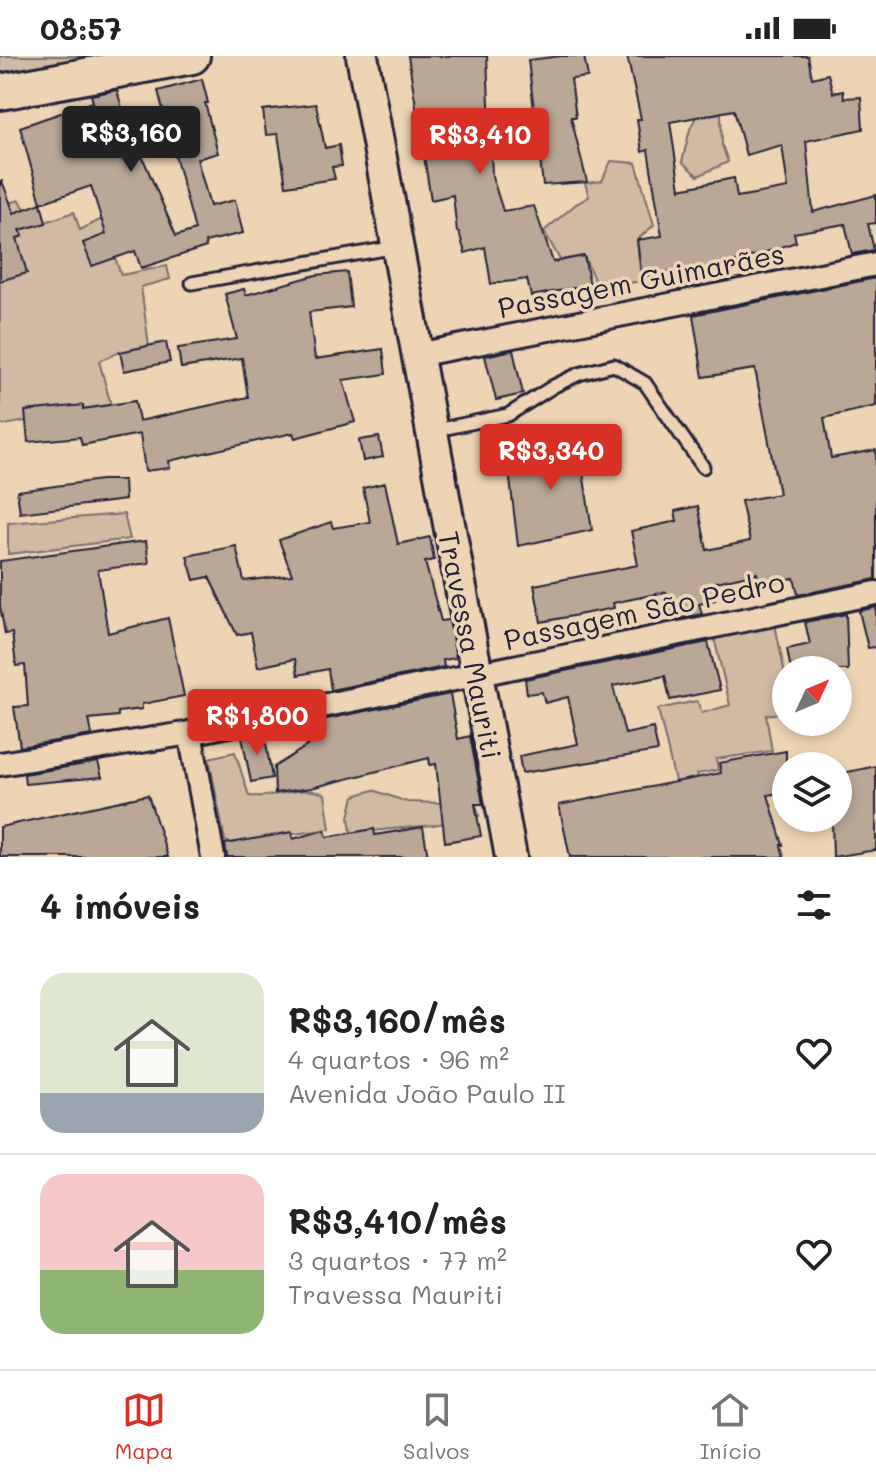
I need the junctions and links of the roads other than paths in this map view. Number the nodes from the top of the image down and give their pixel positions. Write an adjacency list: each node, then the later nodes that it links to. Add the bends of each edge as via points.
1 (189, 56): 3 (main road)
2 (362, 56): 4 (main road, Travessa Mauriti)
3 (0, 92)
4 (397, 247): 6 (lane); 7 (main road, Travessa Mauriti)
5 (876, 264): 7 (street, Passagem Guimarães)
6 (192, 283)
7 (417, 355): 8 (main road, Travessa Mauriti)
8 (432, 431): 9 (lane, via 508,415 579,374 614,365 645,383); 11 (main road, Travessa Mauriti)
9 (703, 467)
10 (876, 593): 11 (street, Passagem São Pedro)
11 (477, 675): 12 (street, Passagem São Pedro); 15 (main road, Travessa Mauriti)
12 (190, 733): 13 (street, Passagem São Pedro); 14 (street)
13 (0, 764)
14 (213, 857)
15 (511, 857)

